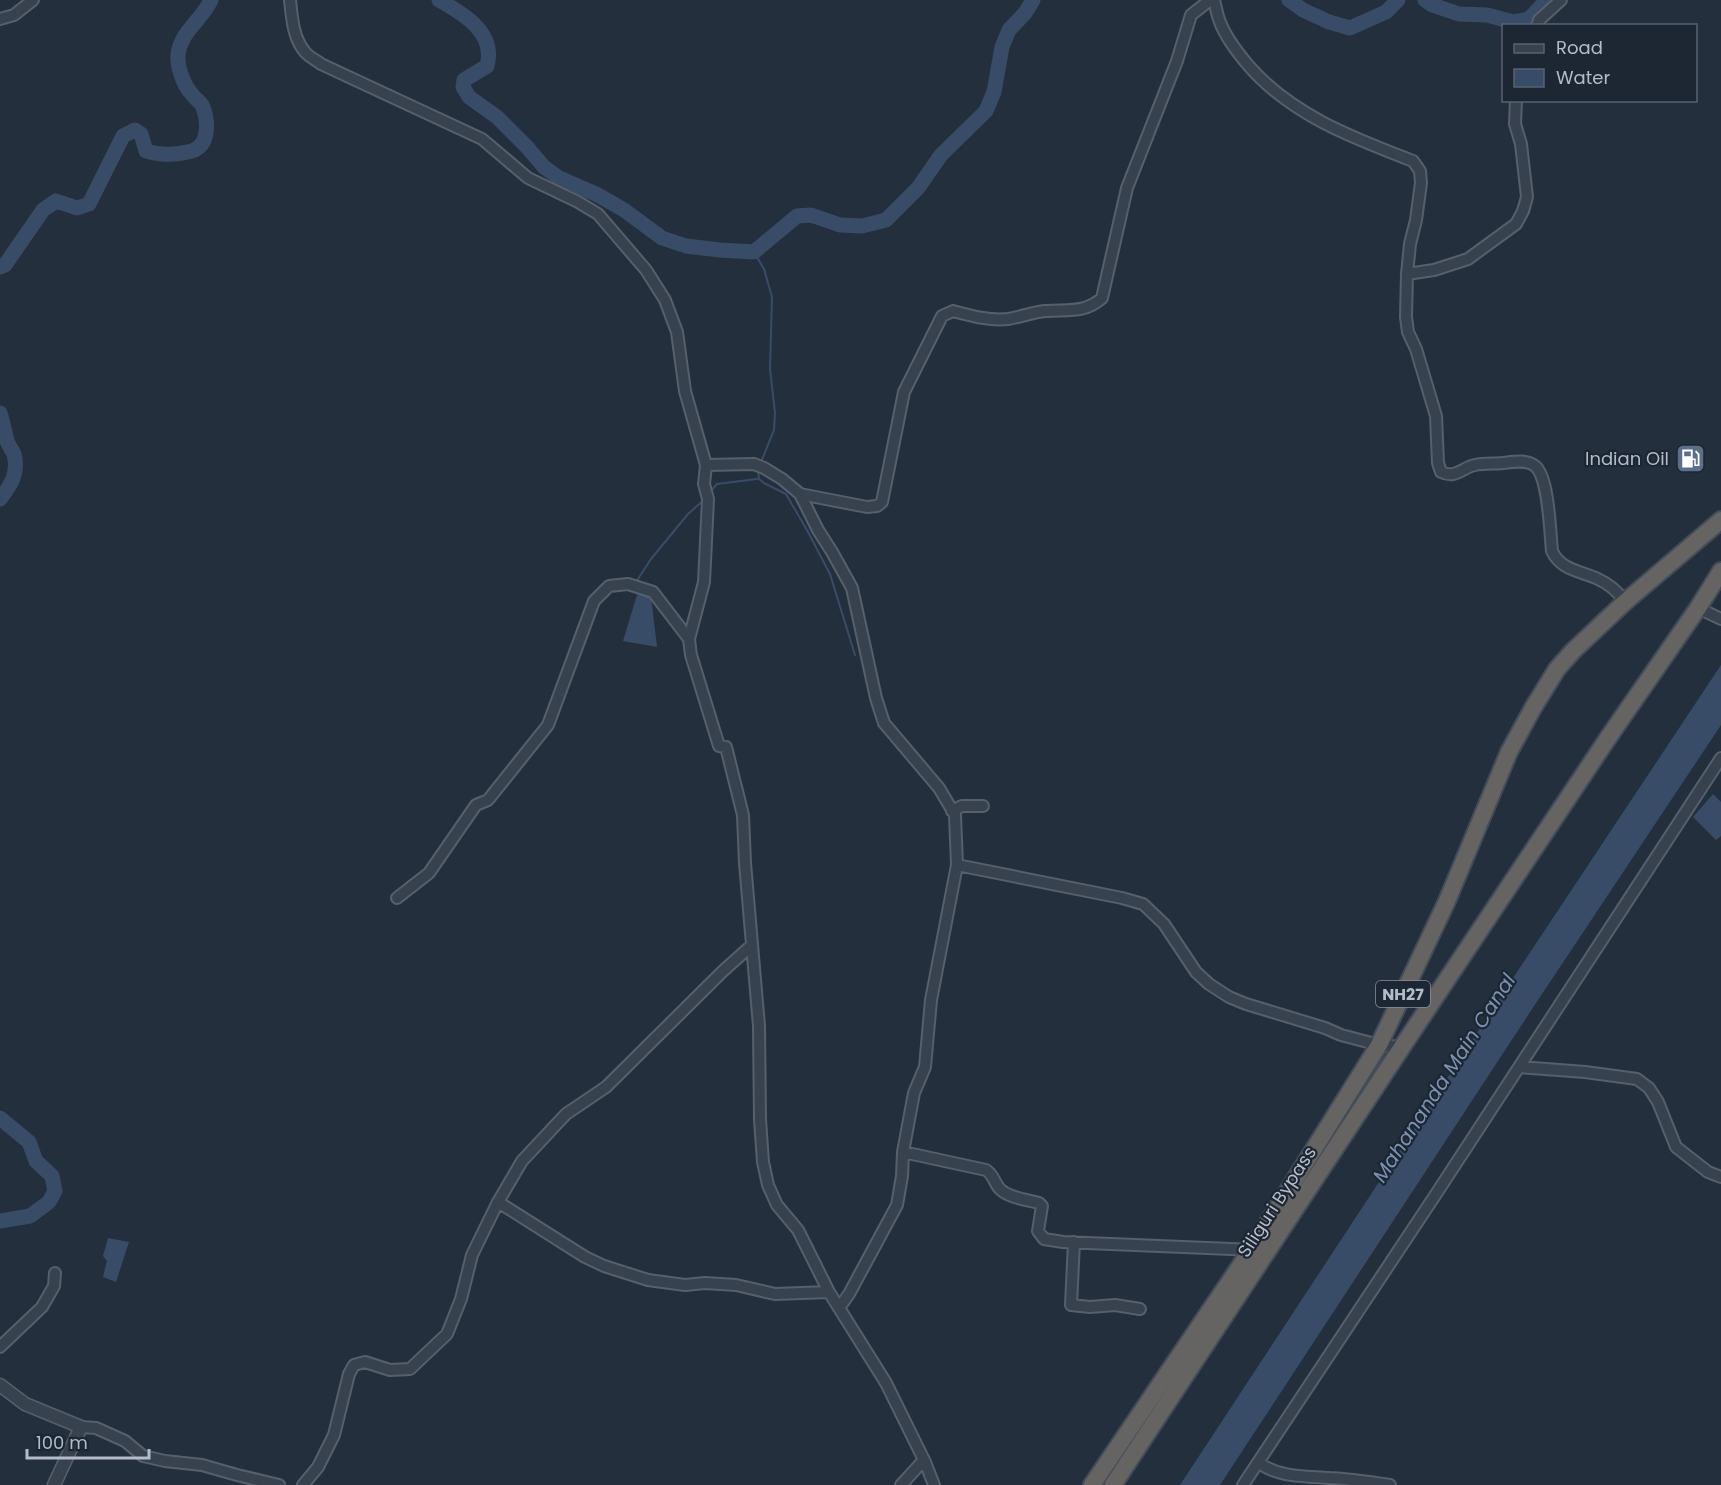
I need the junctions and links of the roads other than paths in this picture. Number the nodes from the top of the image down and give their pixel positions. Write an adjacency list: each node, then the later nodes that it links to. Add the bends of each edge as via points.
1 (33, 0): 5 (street, via 14,15)
2 (290, 0): 9 (street, via 297,38 305,52 321,64 482,138 528,178 598,214 646,270 665,300 677,332 685,391)
3 (1212, 0): 8 (street, via 1237,52 1276,93 1318,121 1413,161 1420,171 1421,183); 10 (street, via 1191,15 1127,188 1102,298 1094,306 1008,319 981,319 953,311 942,316 904,392 882,502 867,507)
4 (1561, 0): 6 (street)
5 (0, 19)
6 (1538, 24)
7 (1516, 102): 8 (street, via 1515,124 1527,197 1516,224 1467,259)
8 (1407, 274): 13 (street, via 1408,332 1436,416 1441,472 1449,475 1475,465 1534,465 1546,487 1555,558 1610,586)
9 (706, 465): 10 (street, via 759,466); 16 (street, via 704,582)
10 (800, 494): 19 (street, via 852,588 884,723 939,788)
11 (1721, 520): 13 (highway, NH27)
12 (1721, 572): 14 (highway, NH27)
13 (1625, 602): 23 (highway, NH27, via 1557,669 1533,708 1509,752 1447,901)
14 (1698, 608): 15 (street); 24 (highway, Siliguri Bypass / NH27)
15 (1721, 619)
16 (689, 639): 21 (street, via 653,592 628,584 609,586 594,601 548,725 488,800 476,805 429,873); 22 (street, via 719,746 726,747 743,815)
17 (1721, 758): 25 (street)
18 (983, 806): 19 (street, via 962,806)
19 (952, 811): 20 (street)
20 (957, 865): 23 (street, via 1143,904 1164,924 1196,972 1229,997); 26 (street, via 931,1000 925,1067 915,1092)
21 (397, 898)
22 (752, 945): 28 (street, via 606,1087 566,1114 522,1161); 32 (street, via 759,1026 760,1119 768,1185 777,1205 798,1230)
23 (1380, 1045): 24 (street); 30 (highway, NH27)
24 (1402, 1047): 30 (highway, Siliguri Bypass / NH27)
25 (1519, 1067): 27 (street, via 1637,1079 1658,1102 1676,1147 1708,1173); 39 (street)
26 (903, 1152): 29 (street, via 986,1170 1009,1195 1042,1206 1038,1231 1044,1239); 33 (street, via 897,1205)
27 (1721, 1177)
28 (498, 1202): 32 (street, via 585,1257 648,1280 736,1286 775,1294); 42 (street, via 472,1255 447,1334 410,1369 390,1370 364,1362 354,1365 334,1435 318,1467)
29 (1074, 1242): 30 (street); 34 (street, via 1071,1305)
30 (1259, 1251): 45 (highway, NH27); 46 (highway, Siliguri Bypass / NH27)
31 (56, 1273): 35 (street, via 54,1286 42,1307)
32 (829, 1292): 33 (street)
33 (839, 1308): 38 (street, via 886,1383)
34 (1140, 1309)
35 (0, 1347)
36 (0, 1385): 37 (street, via 25,1404)
37 (81, 1427): 40 (street); 41 (street, via 96,1428 125,1441 143,1456 202,1465)
38 (924, 1460): 43 (street); 44 (street)
39 (1258, 1462): 47 (street); 48 (street, via 1308,1478)
40 (54, 1485)
41 (279, 1485)
42 (303, 1485)
43 (901, 1485)
44 (934, 1485)
45 (1092, 1485)
46 (1113, 1485)
47 (1243, 1485)
48 (1390, 1485)

